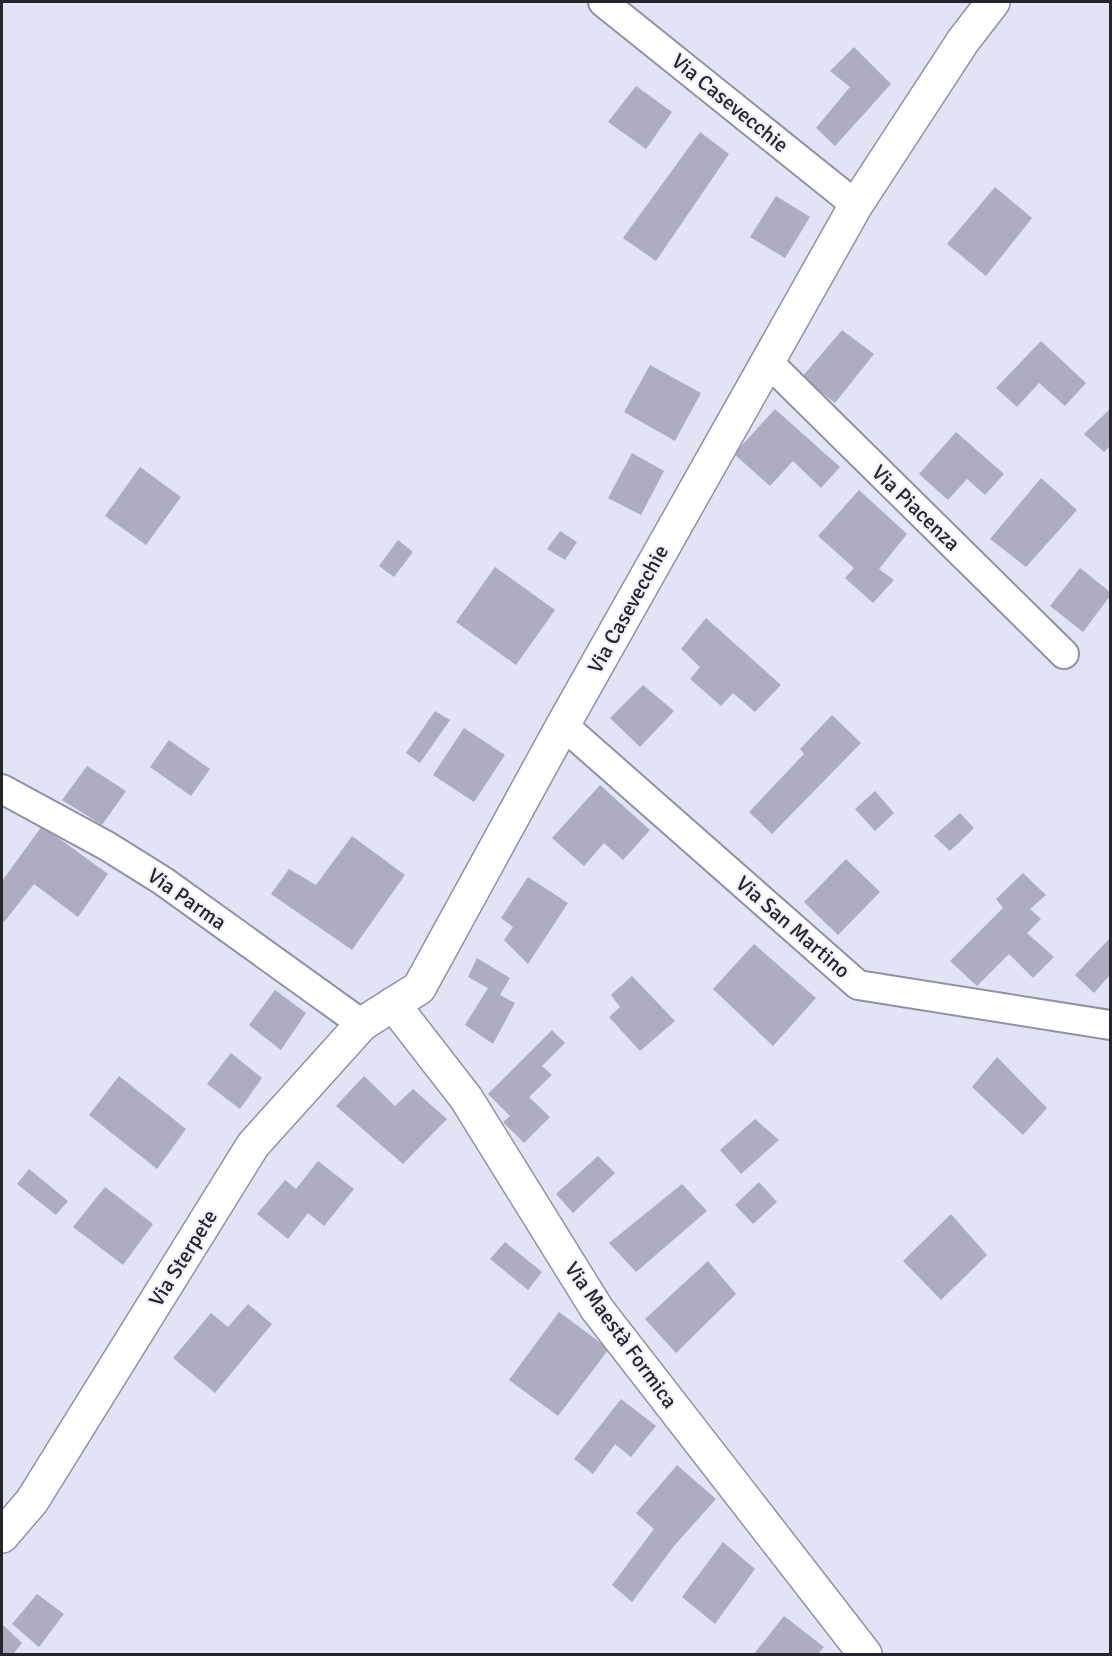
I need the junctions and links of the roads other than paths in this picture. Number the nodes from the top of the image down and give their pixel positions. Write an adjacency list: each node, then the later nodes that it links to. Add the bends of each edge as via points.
1 (603, 2): 3 (street, Via Casevecchie)
2 (993, 2): 3 (street, Via Casevecchie, via 963,41)
3 (856, 205): 4 (street, Via Casevecchie)
4 (768, 362): 5 (street, Via Piacenza); 6 (street, Via Casevecchie)
5 (1064, 654)
6 (563, 725): 8 (street, Via Casevecchie, via 419,988); 10 (street, Via San Martino, via 858,985)
7 (2, 789): 9 (street, Via Parma, via 164,881)
8 (393, 1004): 9 (street, Via Sterpete); 12 (street, Via Maestà Formica, via 466,1098 597,1309)
9 (362, 1024): 11 (street, Via Sterpete, via 254,1145 32,1501)
10 (1110, 1025)
11 (2, 1536)
12 (865, 1654)

